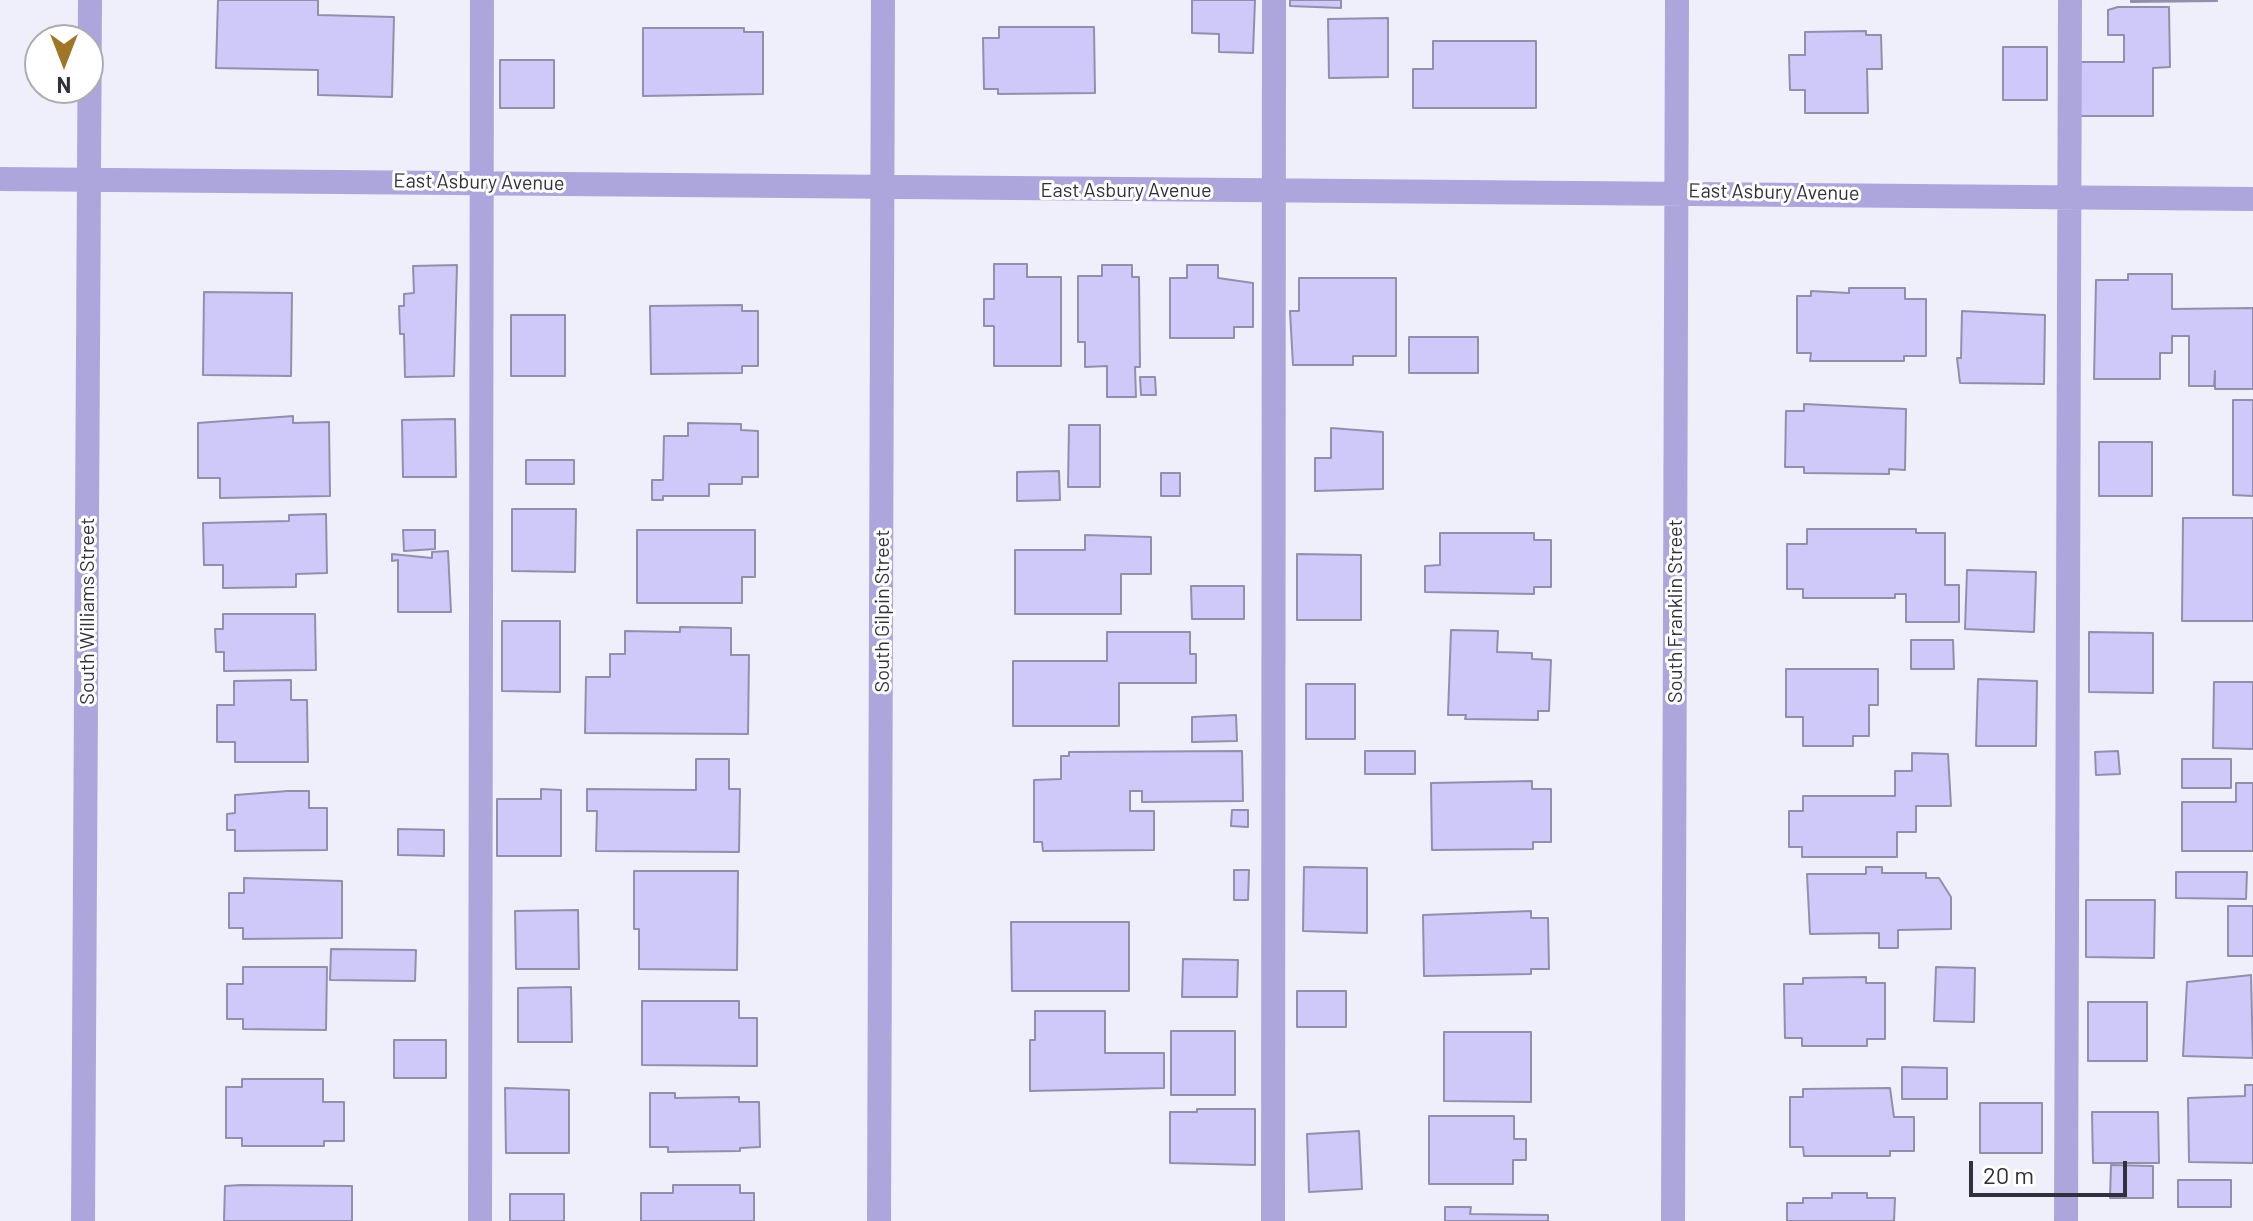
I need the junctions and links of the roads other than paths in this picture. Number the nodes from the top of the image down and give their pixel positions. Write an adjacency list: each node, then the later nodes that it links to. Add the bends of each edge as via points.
1 (90, 0): 8 (street, South Williams Street)
2 (482, 0): 9 (street)
3 (883, 0): 10 (street, South Gilpin Street)
4 (1274, 0): 11 (street)
5 (1677, 0): 12 (street, South Franklin Street)
6 (2070, 0): 13 (street)
7 (0, 179): 8 (street, East Asbury Avenue)
8 (91, 180): 9 (street, East Asbury Avenue); 15 (street, South Williams Street)
9 (481, 181): 10 (street, East Asbury Avenue); 16 (street)
10 (883, 188): 11 (street, East Asbury Avenue); 17 (street, South Gilpin Street)
11 (1272, 190): 12 (street, East Asbury Avenue); 18 (street)
12 (1676, 191): 13 (street, East Asbury Avenue); 19 (street, South Franklin Street)
13 (2072, 195): 14 (street, East Asbury Avenue); 20 (street)
14 (2253, 199)
15 (83, 1221)
16 (480, 1221)
17 (879, 1221)
18 (1273, 1221)
19 (1673, 1221)
20 (2066, 1221)

